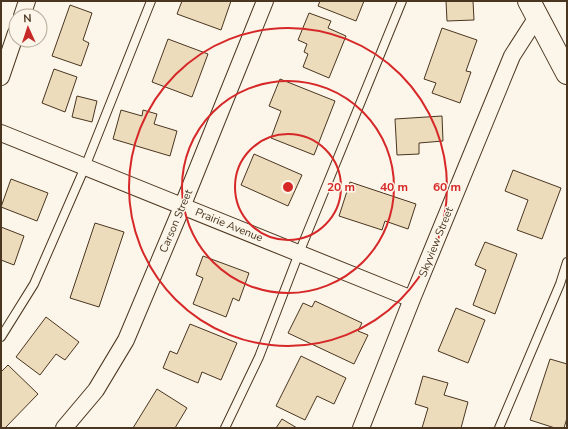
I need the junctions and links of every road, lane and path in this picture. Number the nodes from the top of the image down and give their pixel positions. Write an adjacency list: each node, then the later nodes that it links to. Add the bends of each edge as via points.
1 (150, 1): 9 (lane)
2 (265, 1): 10 (street, Carson Street)
3 (402, 1): 11 (lane)
4 (533, 9): 6 (street); 13 (street, Skyview Street)
5 (11, 48): 7 (street)
6 (567, 73)
7 (1, 77)
8 (1, 133): 9 (street, Prairie Avenue)
9 (85, 167): 10 (street, Prairie Avenue); 14 (lane, via 34,284)
10 (182, 207): 11 (street, Prairie Avenue); 15 (street, Carson Street, via 126,340 96,390)
11 (299, 253): 13 (street, Prairie Avenue); 16 (lane, via 259,357)
12 (567, 262): 18 (lane)
13 (412, 299): 17 (street, Skyview Street)
14 (1, 337)
15 (64, 428)
16 (226, 428)
17 (361, 428)
18 (499, 428)

